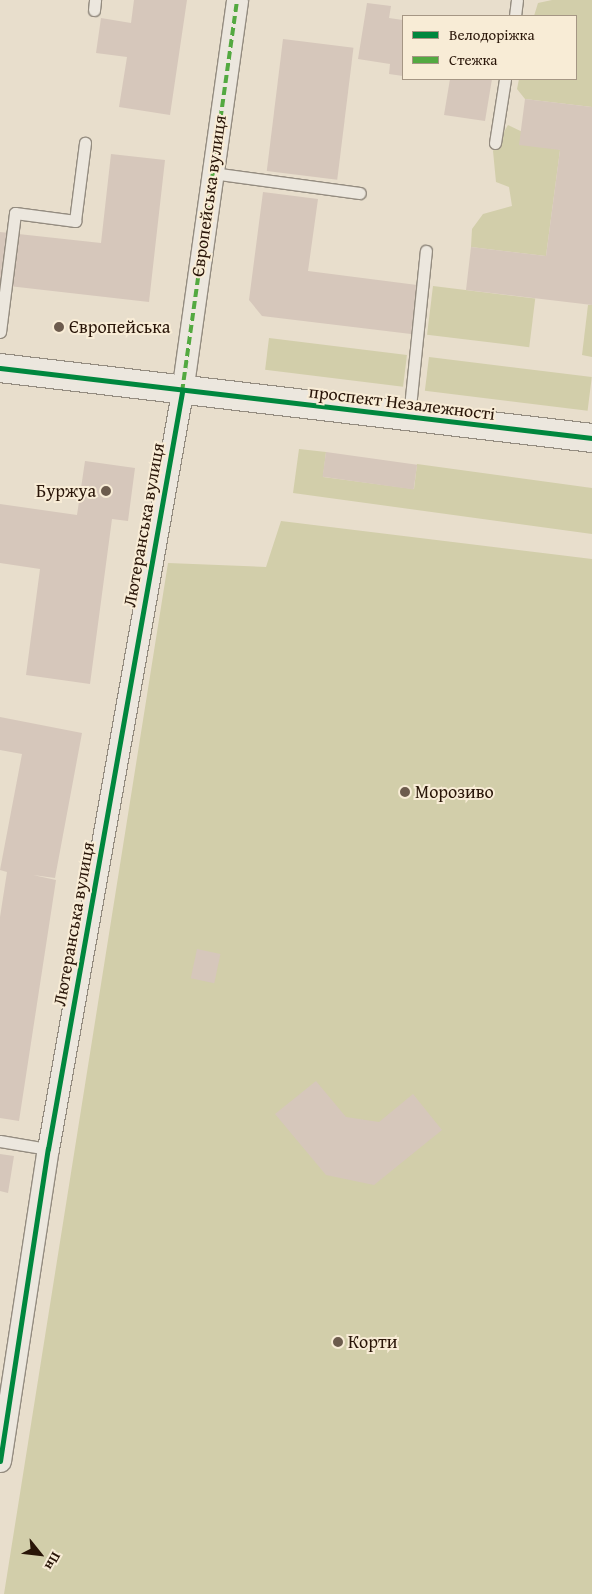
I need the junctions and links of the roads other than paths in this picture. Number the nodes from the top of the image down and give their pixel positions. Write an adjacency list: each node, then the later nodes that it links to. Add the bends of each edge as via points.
1 (237, 0): 7 (street, Європейська вулиця)
2 (517, 0): 3 (lane)
3 (515, 15)
4 (505, 80): 6 (lane)
5 (85, 143): 10 (lane, via 75,221 15,213)
6 (495, 143)
7 (212, 174): 8 (lane); 12 (street, Європейська вулиця)
8 (360, 193)
9 (426, 250): 13 (lane)
10 (0, 332)
11 (0, 368): 12 (street, проспект Незалежності)
12 (182, 392): 13 (street, проспект Незалежності); 16 (street, Лютеранська вулиця)
13 (410, 417): 14 (street, проспект Незалежності)
14 (592, 438)
15 (0, 1141): 16 (lane)
16 (48, 1149): 17 (street, Лютеранська вулиця)
17 (0, 1461)

